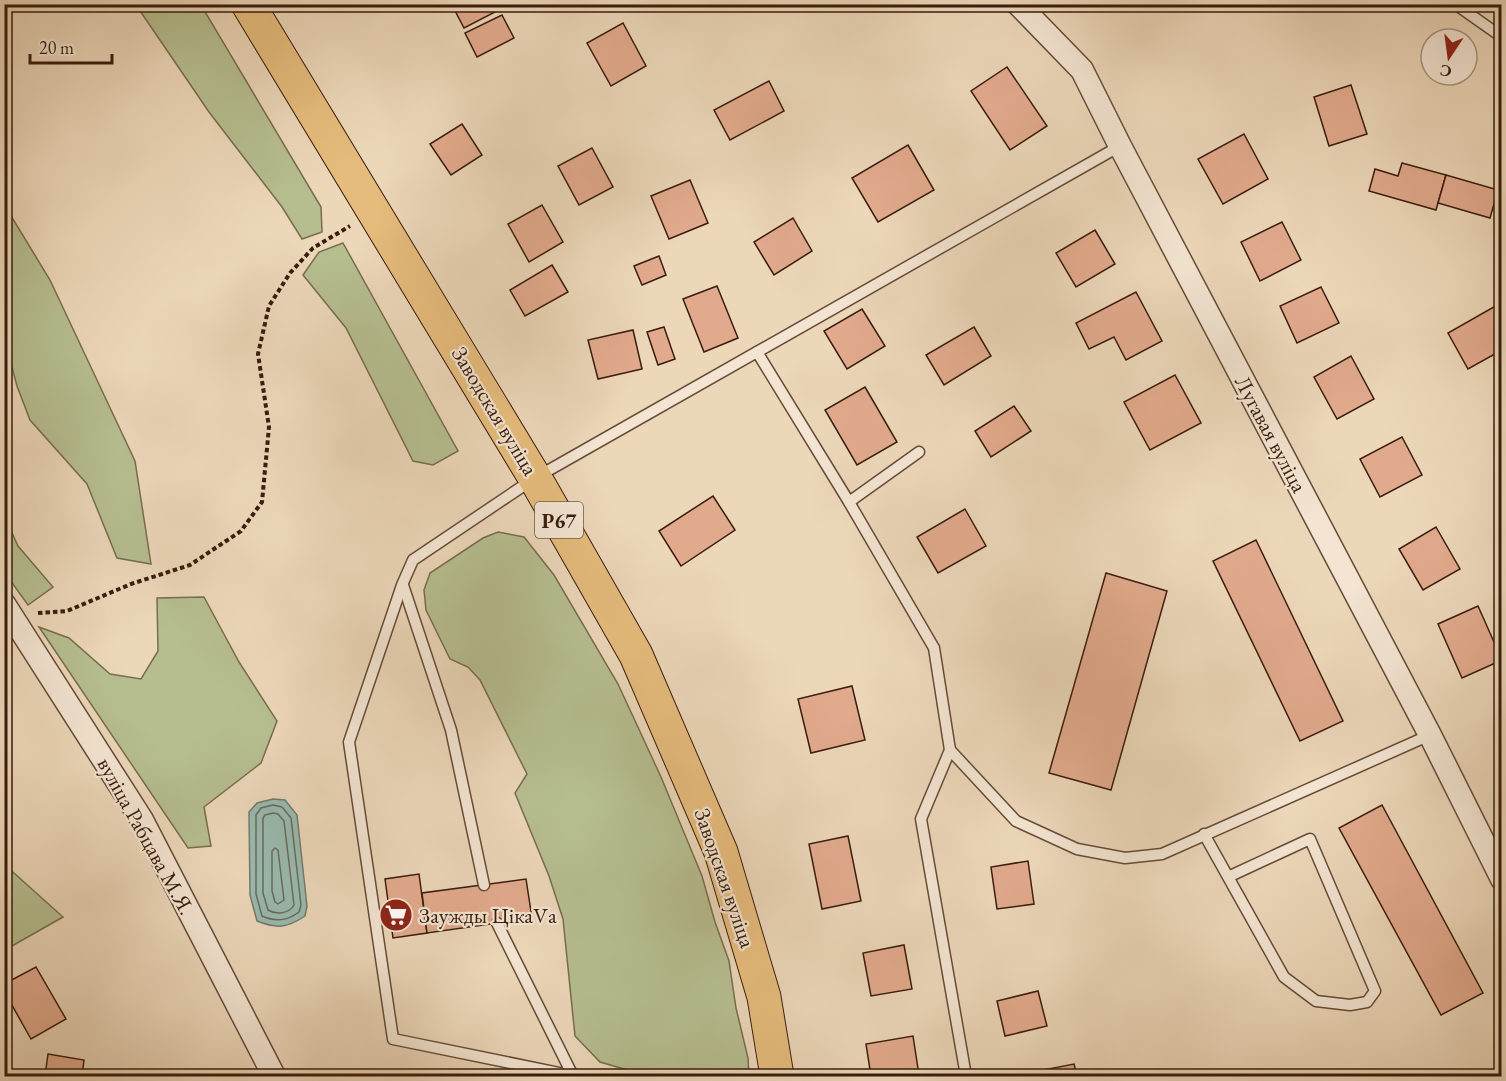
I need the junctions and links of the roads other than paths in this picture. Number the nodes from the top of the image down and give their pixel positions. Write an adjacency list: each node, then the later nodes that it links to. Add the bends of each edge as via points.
1 (248, 4): 8 (main road, Заводская вуліца / Р67)
2 (1018, 4): 5 (street, Лугавая вуліца, via 1082,70)
3 (1455, 4): 4 (lane)
4 (1502, 37)
5 (1120, 146): 6 (lane); 12 (street, Лугавая вуліца)
6 (757, 352): 8 (lane); 9 (lane)
7 (919, 452): 9 (lane)
8 (535, 478): 10 (lane, via 413,560); 21 (main road, Заводская вуліца / Р67, via 636,655 721,852 764,997)
9 (849, 502): 13 (lane, via 934,648)
10 (402, 585): 17 (lane, via 450,730); 19 (lane, via 349,742 393,1039)
11 (9, 610): 20 (street, вуліца Рабцава М.Я., via 142,820)
12 (1430, 735): 14 (lane); 16 (street, Лугавая вуліца)
13 (950, 750): 14 (lane, via 1016,821 1077,849 1125,858 1161,854); 22 (lane, via 921,819)
14 (1204, 834): 15 (lane)
15 (1228, 877): 15 (lane, via 1284,977 1316,1001 1350,1005 1367,1002 1375,991 1310,839)
16 (1502, 879)
17 (484, 885)
18 (497, 923): 19 (lane)
19 (573, 1076)
20 (274, 1077)
21 (777, 1077)
22 (966, 1077)

